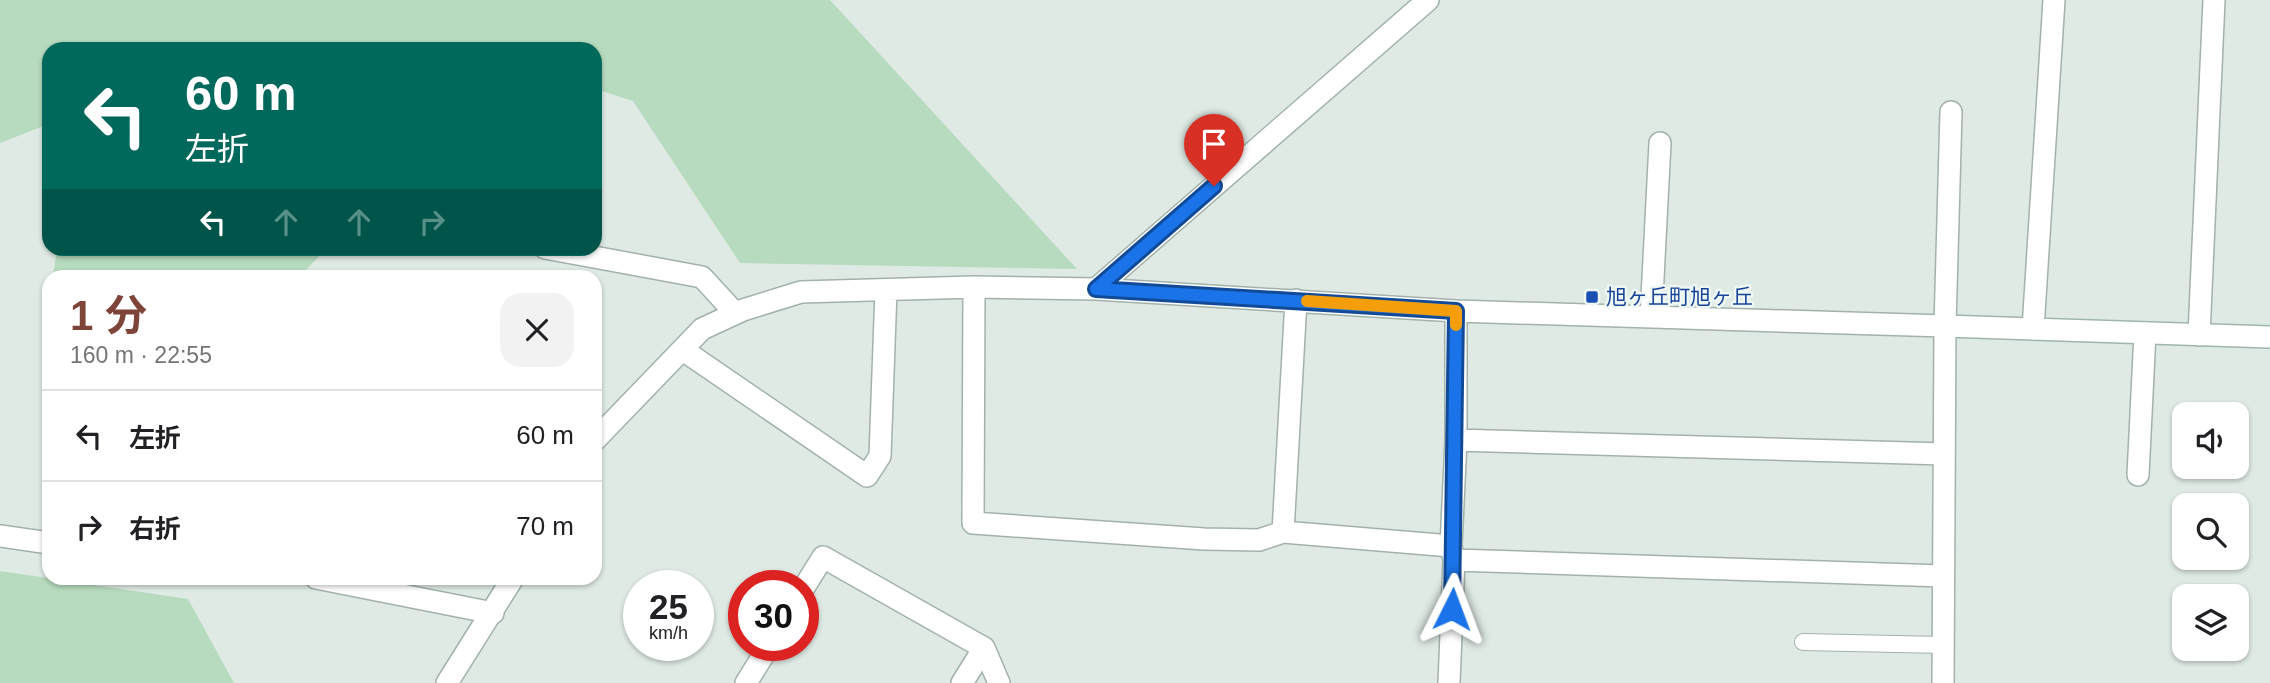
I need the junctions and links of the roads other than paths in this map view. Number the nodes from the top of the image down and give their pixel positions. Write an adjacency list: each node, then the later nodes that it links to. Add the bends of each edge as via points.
1 (1428, 0): 8 (street)
2 (2054, 0): 15 (street)
3 (2214, 0): 17 (street)
4 (1951, 112): 14 (street)
5 (1660, 143): 13 (street)
6 (588, 256): 12 (street, via 702,277)
7 (974, 287): 8 (street); 9 (street); 24 (street, via 973,523 1204,539 1259,540)
8 (1096, 289): 10 (street)
9 (886, 290): 12 (street, via 801,292); 19 (street, via 880,456 867,476)
10 (1296, 300): 11 (street); 24 (street)
11 (1456, 311): 13 (street); 21 (street)
12 (734, 313): 19 (street, via 702,330)
13 (1651, 317): 14 (street)
14 (1945, 326): 15 (street); 22 (street)
15 (2033, 329): 16 (street)
16 (2145, 333): 17 (street); 23 (street)
17 (2199, 335): 18 (street)
18 (2270, 337)
19 (683, 349): 20 (street)
20 (602, 433)
21 (1456, 440): 22 (street); 27 (street)
22 (1944, 454): 29 (street)
23 (2138, 475)
24 (1283, 532): 27 (street)
25 (0, 536): 26 (street)
26 (42, 542)
27 (1453, 553): 29 (street); 41 (street)
28 (815, 570): 35 (street, via 823,557)
29 (1943, 576): 34 (street)
30 (352, 585): 32 (street)
31 (509, 585): 32 (street)
32 (493, 612): 37 (street)
33 (1802, 642): 34 (lane)
34 (1943, 645): 42 (street)
35 (984, 648): 39 (street); 40 (street)
36 (760, 661): 38 (street)
37 (447, 683)
38 (746, 683)
39 (962, 683)
40 (999, 683)
41 (1448, 683)
42 (1943, 683)

